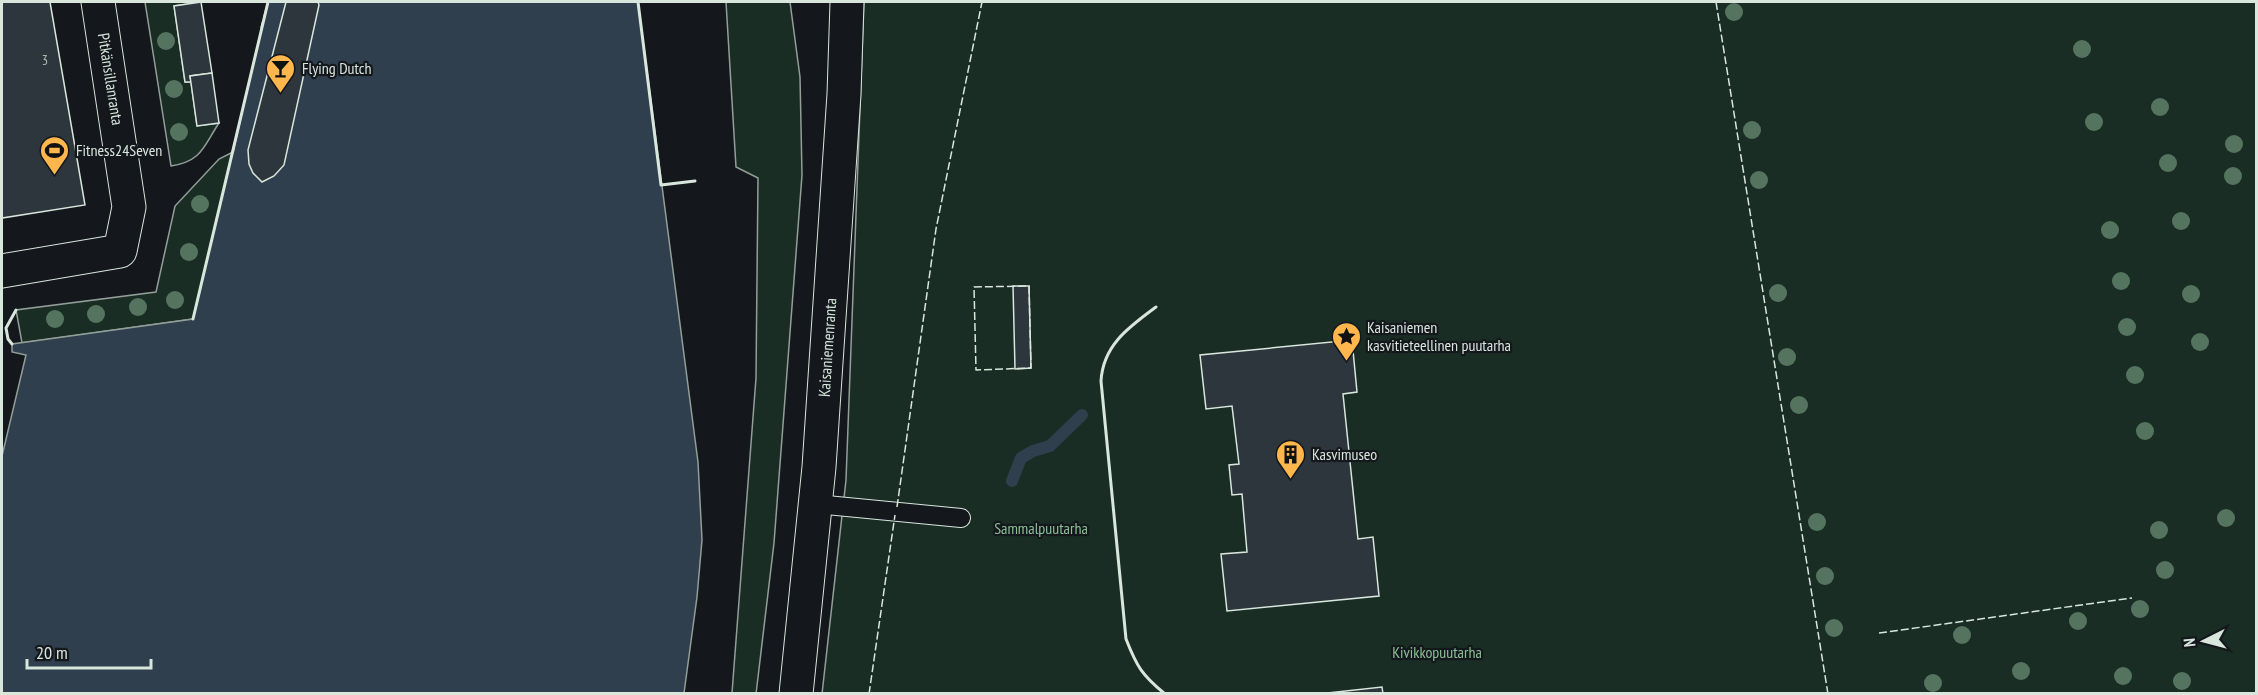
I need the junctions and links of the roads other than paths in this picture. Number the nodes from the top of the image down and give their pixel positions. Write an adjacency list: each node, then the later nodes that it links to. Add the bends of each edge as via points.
1 (98, 2): 3 (street, Pitkänsillanranta, via 129,207 120,251)
2 (847, 2): 4 (street, Kaisaniemenranta)
3 (2, 271)
4 (816, 504): 5 (lane); 6 (street, Kaisaniemenranta)
5 (961, 518)
6 (796, 693)

